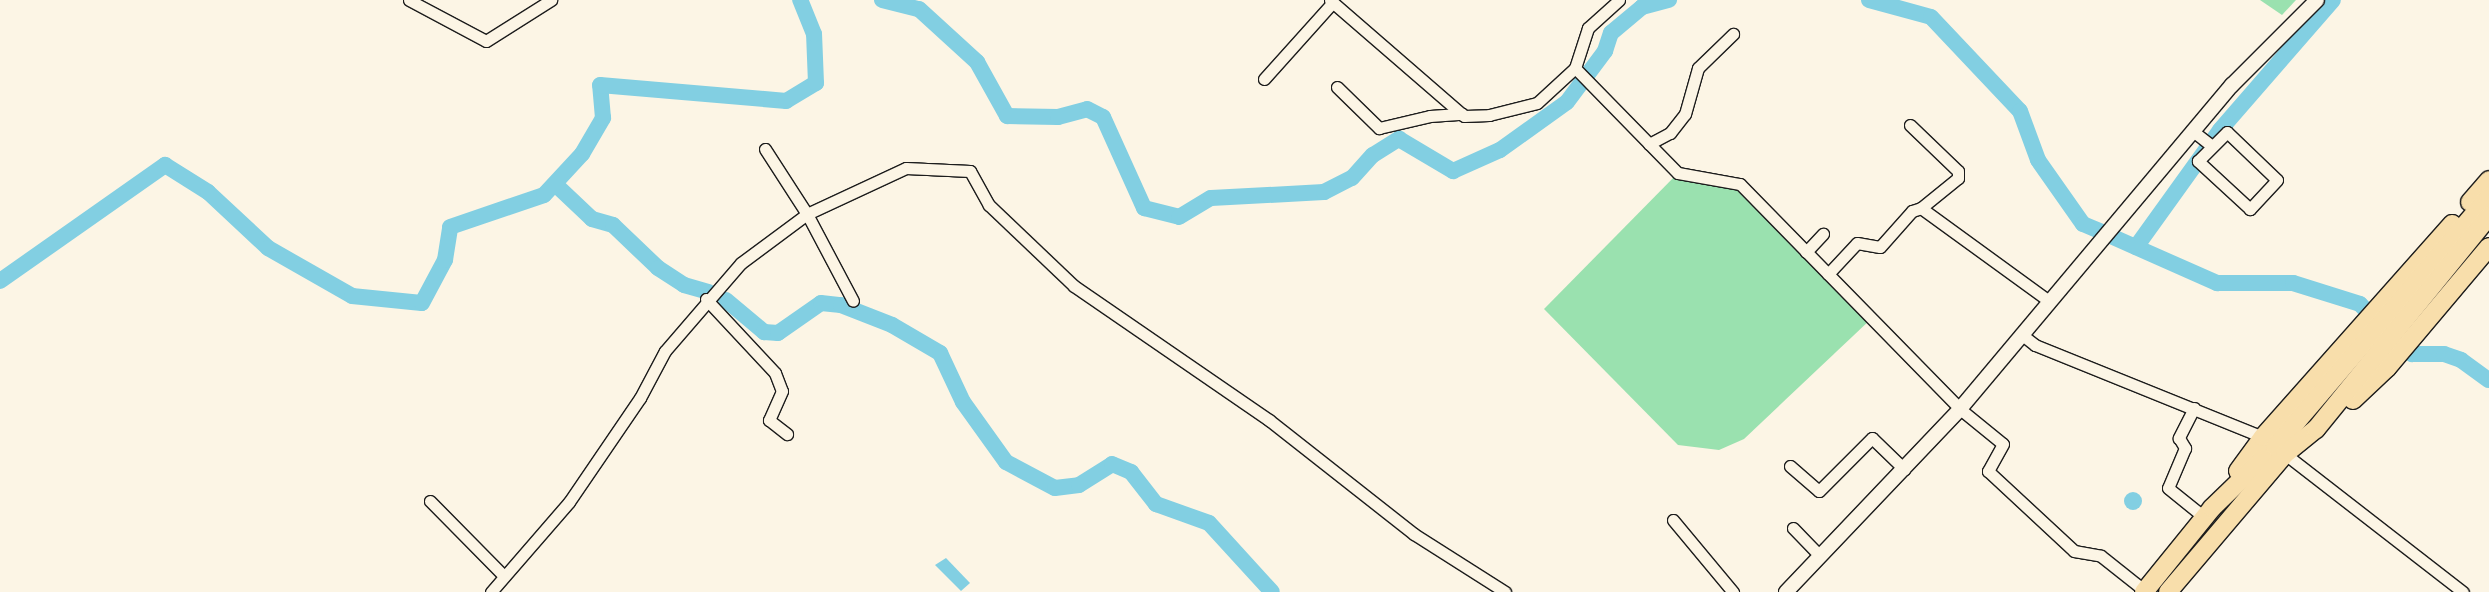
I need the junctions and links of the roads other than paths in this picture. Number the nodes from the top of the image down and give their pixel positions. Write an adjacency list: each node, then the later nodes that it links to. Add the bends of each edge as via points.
1 (409, 0): 2 (street, via 486,41)
2 (551, 0)
3 (1619, 0): 7 (street, via 1588,28)
4 (2317, 0): 12 (street, via 2232,85)
5 (1331, 1): 8 (street); 10 (street)
6 (1734, 34): 13 (street, via 1698,68 1685,114 1670,133)
7 (1576, 68): 10 (street, via 1537,103 1489,115); 13 (street)
8 (1264, 79)
9 (1337, 87): 10 (street, via 1379,128 1430,116)
10 (1462, 114)
11 (1910, 126): 18 (street, via 1958,171 1958,178)
12 (2204, 140): 12 (street, via 2227,132 2277,180 2250,208 2198,160); 28 (street)
13 (1649, 144): 24 (street, via 1678,173 1740,184)
14 (765, 149): 19 (street)
15 (2489, 180): 34 (highway)
16 (2489, 185): 39 (highway)
17 (2489, 196): 39 (highway, via 2275,447)
18 (1921, 208): 25 (street, via 1912,211 1880,247 1857,243); 28 (street)
19 (807, 214): 26 (street, via 741,264); 27 (street); 45 (street, via 906,168 970,171 989,205 1074,286 1269,420 1414,534)
20 (2489, 216): 32 (highway)
21 (2489, 227): 32 (highway, via 2380,365)
22 (1824, 234): 24 (street)
23 (2489, 247): 32 (highway, via 2387,368)
24 (1806, 252): 25 (street)
25 (1828, 274): 31 (street)
26 (706, 299): 33 (street, via 775,373 782,391 769,420); 43 (street, via 665,351 640,398 569,502)
27 (853, 301)
28 (2049, 302): 29 (street)
29 (2021, 334): 30 (street, via 2035,345); 31 (street)
30 (2194, 408): 34 (street); 39 (street, via 2179,438 2184,448 2168,488)
31 (1960, 409): 37 (street); 48 (street, via 2003,444 1988,471 2074,551 2101,556)
32 (2318, 426): 35 (highway)
33 (787, 434)
34 (2263, 437): 39 (highway)
35 (2285, 454): 49 (highway); 50 (street)
36 (1790, 466): 37 (street, via 1819,491 1872,438)
37 (1904, 469): 42 (street)
38 (430, 501): 43 (street)
39 (2208, 513): 48 (highway)
40 (1673, 520): 46 (street)
41 (1793, 528): 42 (street)
42 (1820, 556): 47 (street)
43 (504, 576): 44 (street)
44 (491, 592)
45 (1505, 592)
46 (1733, 592)
47 (1786, 592)
48 (2145, 592)
49 (2168, 592)
50 (2463, 592)

